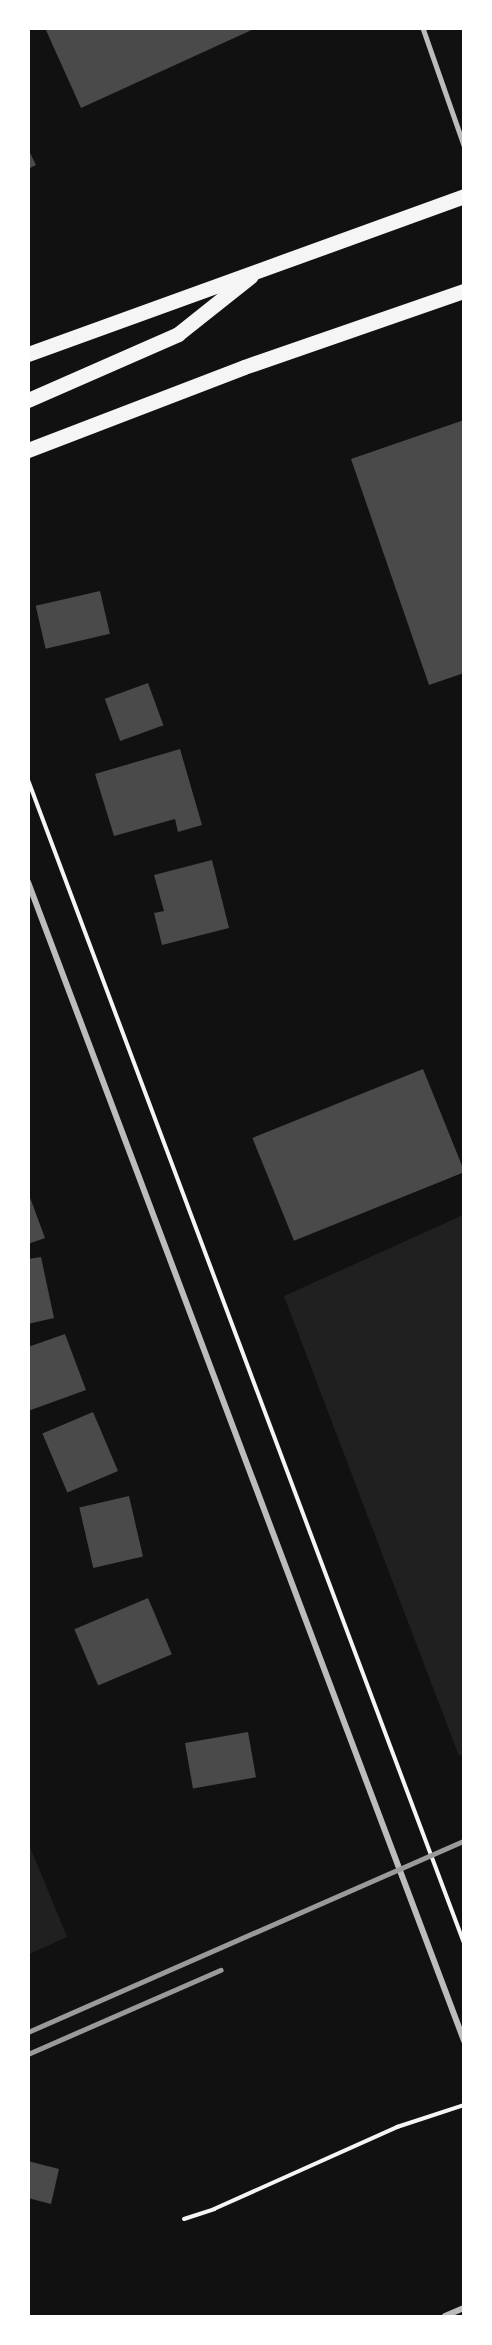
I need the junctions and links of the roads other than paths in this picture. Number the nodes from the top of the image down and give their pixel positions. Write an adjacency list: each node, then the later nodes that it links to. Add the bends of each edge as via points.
1 (423, 28): 2 (lane)
2 (464, 145)
3 (464, 196): 4 (main road)
4 (260, 268): 6 (main road); 7 (main road, via 178,334)
5 (464, 291): 8 (main road, via 244,367)
6 (28, 354)
7 (28, 400)
8 (28, 450)
9 (28, 882): 10 (street)
10 (464, 2041)
11 (464, 2308): 12 (street)
12 (445, 2316)

